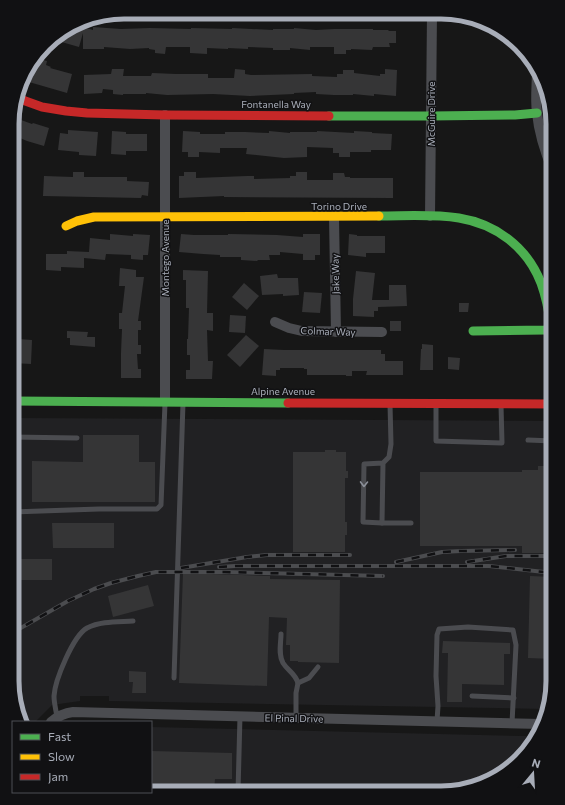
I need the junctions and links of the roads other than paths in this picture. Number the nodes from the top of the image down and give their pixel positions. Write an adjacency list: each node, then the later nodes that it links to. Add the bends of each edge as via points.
1 (432, 19): 6 (street, McGuire Drive)
2 (537, 82): 4 (street)
3 (22, 100): 5 (street, Fontanella Way, via 66,111)
4 (537, 113): 6 (street, Fontanella Way); 7 (street)
5 (165, 115): 6 (street, Fontanella Way); 9 (street, Montego Avenue)
6 (431, 116): 8 (street, McGuire Drive)
7 (546, 155)
8 (430, 216): 10 (street, Torino Drive); 12 (street, Torino Drive, via 468,220 483,224 502,234 527,256 537,273)
9 (165, 217): 10 (street, Torino Drive); 11 (street, Torino Drive, via 94,217); 19 (street, Montego Avenue)
10 (334, 217): 16 (street, Jake Way)
11 (66, 226)
12 (546, 299)
13 (275, 322): 16 (street, Colmar Way, via 302,331)
14 (546, 330): 15 (street, Torino Drive)
15 (473, 331)
16 (336, 332): 17 (street, Colmar Way)
17 (382, 332)
18 (19, 400): 19 (street, Alpine Avenue)
19 (165, 402): 20 (street, Alpine Avenue); 30 (lane, via 161,505 157,509)
20 (183, 402): 21 (street, Alpine Avenue); 36 (lane)
21 (390, 403): 22 (street, Alpine Avenue); 29 (lane, via 391,444 389,457)
22 (436, 403): 23 (street, Alpine Avenue); 23 (lane, via 436,441 502,443)
23 (501, 404): 24 (street, Alpine Avenue)
24 (546, 404)
25 (19, 437): 26 (lane)
26 (77, 438)
27 (528, 440): 28 (lane)
28 (546, 441)
29 (384, 464): 31 (lane); 31 (lane, one-way to 31, via 364,464 363,522)
30 (19, 512)
31 (382, 523): 32 (lane)
32 (411, 523)
33 (133, 622): 42 (lane, via 98,624 86,628 78,636 60,673 54,696)
34 (281, 634): 37 (lane, via 280,654 283,663)
35 (318, 667): 37 (lane, via 309,678)
36 (174, 678)
37 (298, 684): 41 (lane)
38 (472, 696): 39 (lane)
39 (514, 698): 43 (lane, via 516,645 513,630 468,627 439,629); 44 (lane)
40 (240, 716): 41 (street, El Pinal Drive); 42 (street, El Pinal Drive, via 73,712 64,713); 46 (lane)
41 (296, 718): 43 (street, El Pinal Drive)
42 (54, 720)
43 (437, 721): 44 (street, El Pinal Drive)
44 (512, 723): 45 (street, El Pinal Drive)
45 (536, 724)
46 (238, 786)

